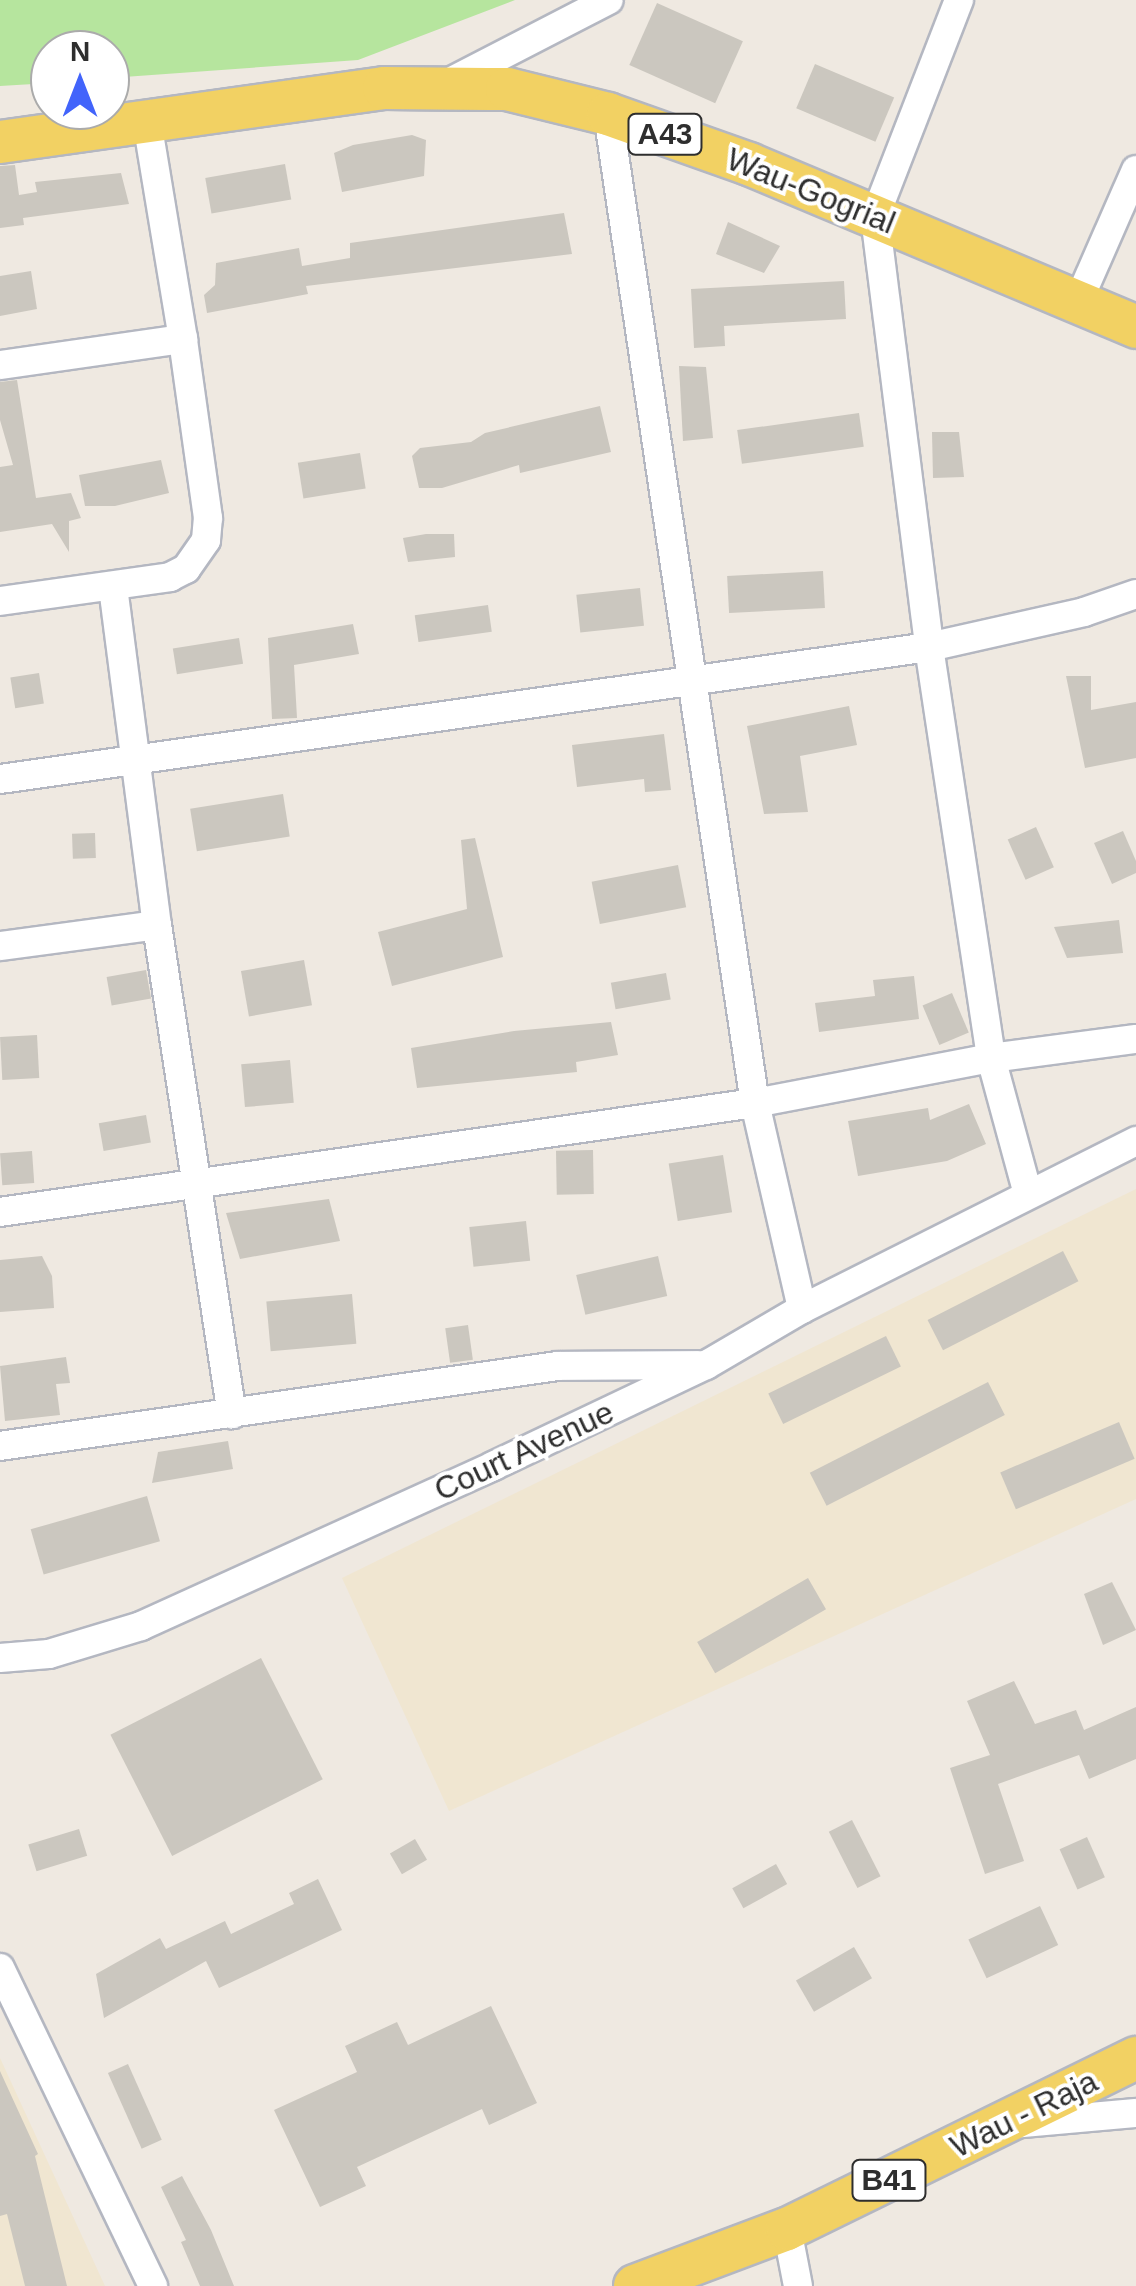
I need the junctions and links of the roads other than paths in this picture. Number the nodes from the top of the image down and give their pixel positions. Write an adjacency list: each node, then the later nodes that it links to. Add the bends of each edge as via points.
1 (609, 0): 3 (street)
2 (959, 0): 8 (street)
3 (445, 85): 4 (main road, Wau-Gogrial / A43, via 507,89); 5 (main road, Wau-Gogrial / A43)
4 (608, 114): 8 (main road, Wau-Gogrial / A43); 17 (street)
5 (147, 122): 6 (main road, Wau-Gogrial / A43); 11 (street)
6 (0, 142)
7 (1136, 170): 9 (street)
8 (875, 216): 9 (main road, Wau-Gogrial / A43); 16 (street)
9 (1078, 302): 10 (main road, Wau-Gogrial / A43)
10 (1136, 327)
11 (183, 339): 12 (street); 13 (street, via 206,540 186,569)
12 (0, 365)
13 (113, 587): 15 (street); 18 (street)
14 (1136, 594): 16 (street)
15 (0, 602)
16 (929, 647): 17 (street); 23 (street)
17 (690, 682): 18 (street); 24 (street)
18 (135, 762): 19 (street); 20 (street)
19 (0, 779)
20 (156, 925): 21 (street); 26 (street)
21 (0, 946)
22 (1136, 1039): 23 (street)
23 (991, 1058): 24 (street); 27 (street)
24 (754, 1104): 26 (street); 29 (street)
25 (1136, 1141): 27 (street, Court Avenue)
26 (195, 1184): 28 (street); 31 (street)
27 (1028, 1194): 29 (street, Court Avenue)
28 (0, 1212)
29 (802, 1309): 30 (street, Court Avenue)
30 (706, 1365): 31 (street, via 557,1366); 33 (street, Court Avenue, via 141,1626)
31 (232, 1414): 32 (street)
32 (0, 1446)
33 (0, 1661)
34 (0, 1968): 39 (street)
35 (1136, 2058): 37 (main road, Wau - Raja / B41)
36 (1136, 2113): 37 (street)
37 (1004, 2124): 38 (main road, Wau - Raja / B41)
38 (787, 2228): 40 (main road, Wau - Raja / B41); 41 (street)
39 (153, 2286)
40 (636, 2286)
41 (798, 2286)

